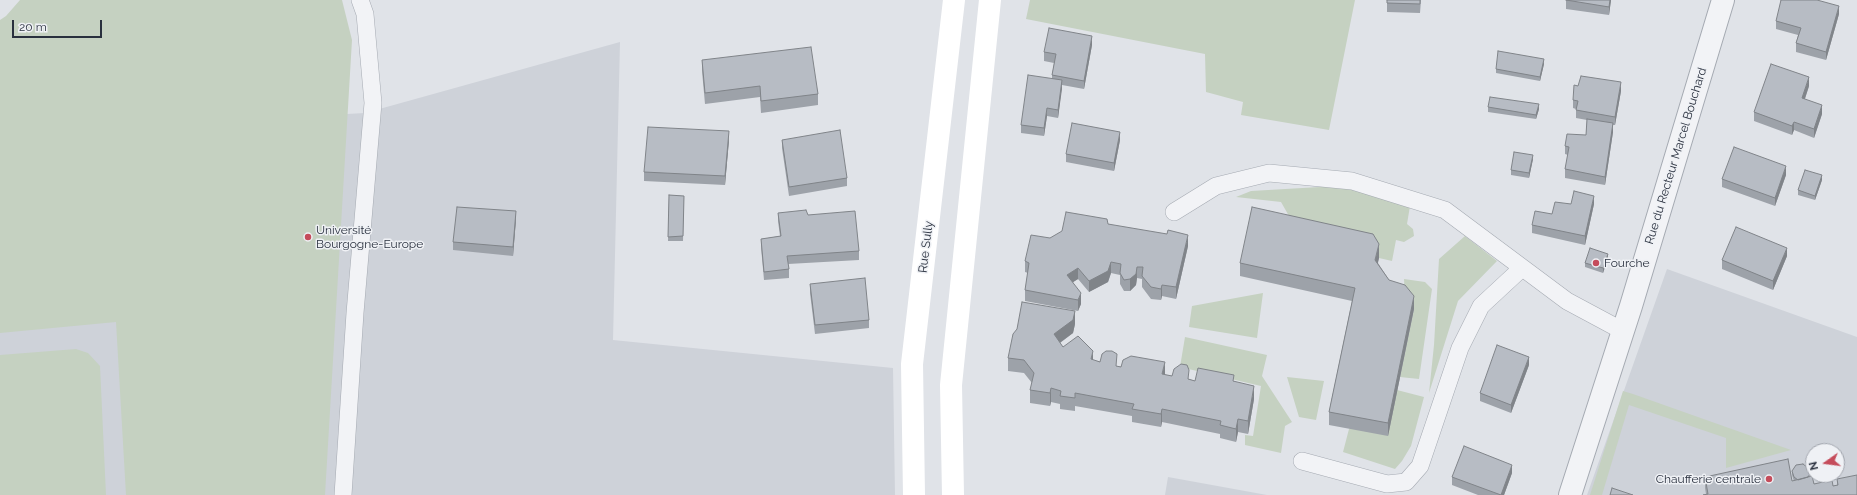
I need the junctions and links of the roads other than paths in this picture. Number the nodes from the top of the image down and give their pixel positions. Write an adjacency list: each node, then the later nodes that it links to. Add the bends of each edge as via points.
1 (360, 0): 9 (lane, via 365,14 373,103)
2 (954, 0): 10 (main road, Rue Sully, via 912,364)
3 (990, 0): 11 (main road, via 951,385)
4 (1723, 0): 7 (street, Rue du Recteur Marcel Bouchard)
5 (1174, 212): 6 (lane, via 1216,186 1269,173 1352,181 1445,210)
6 (1522, 268): 7 (lane, via 1567,301); 8 (lane, via 1480,306 1460,348 1420,466 1406,482 1387,484)
7 (1623, 331): 12 (street, Rue du Recteur Marcel Bouchard)
8 (1302, 461)
9 (343, 495)
10 (914, 495)
11 (953, 495)
12 (1570, 495)

